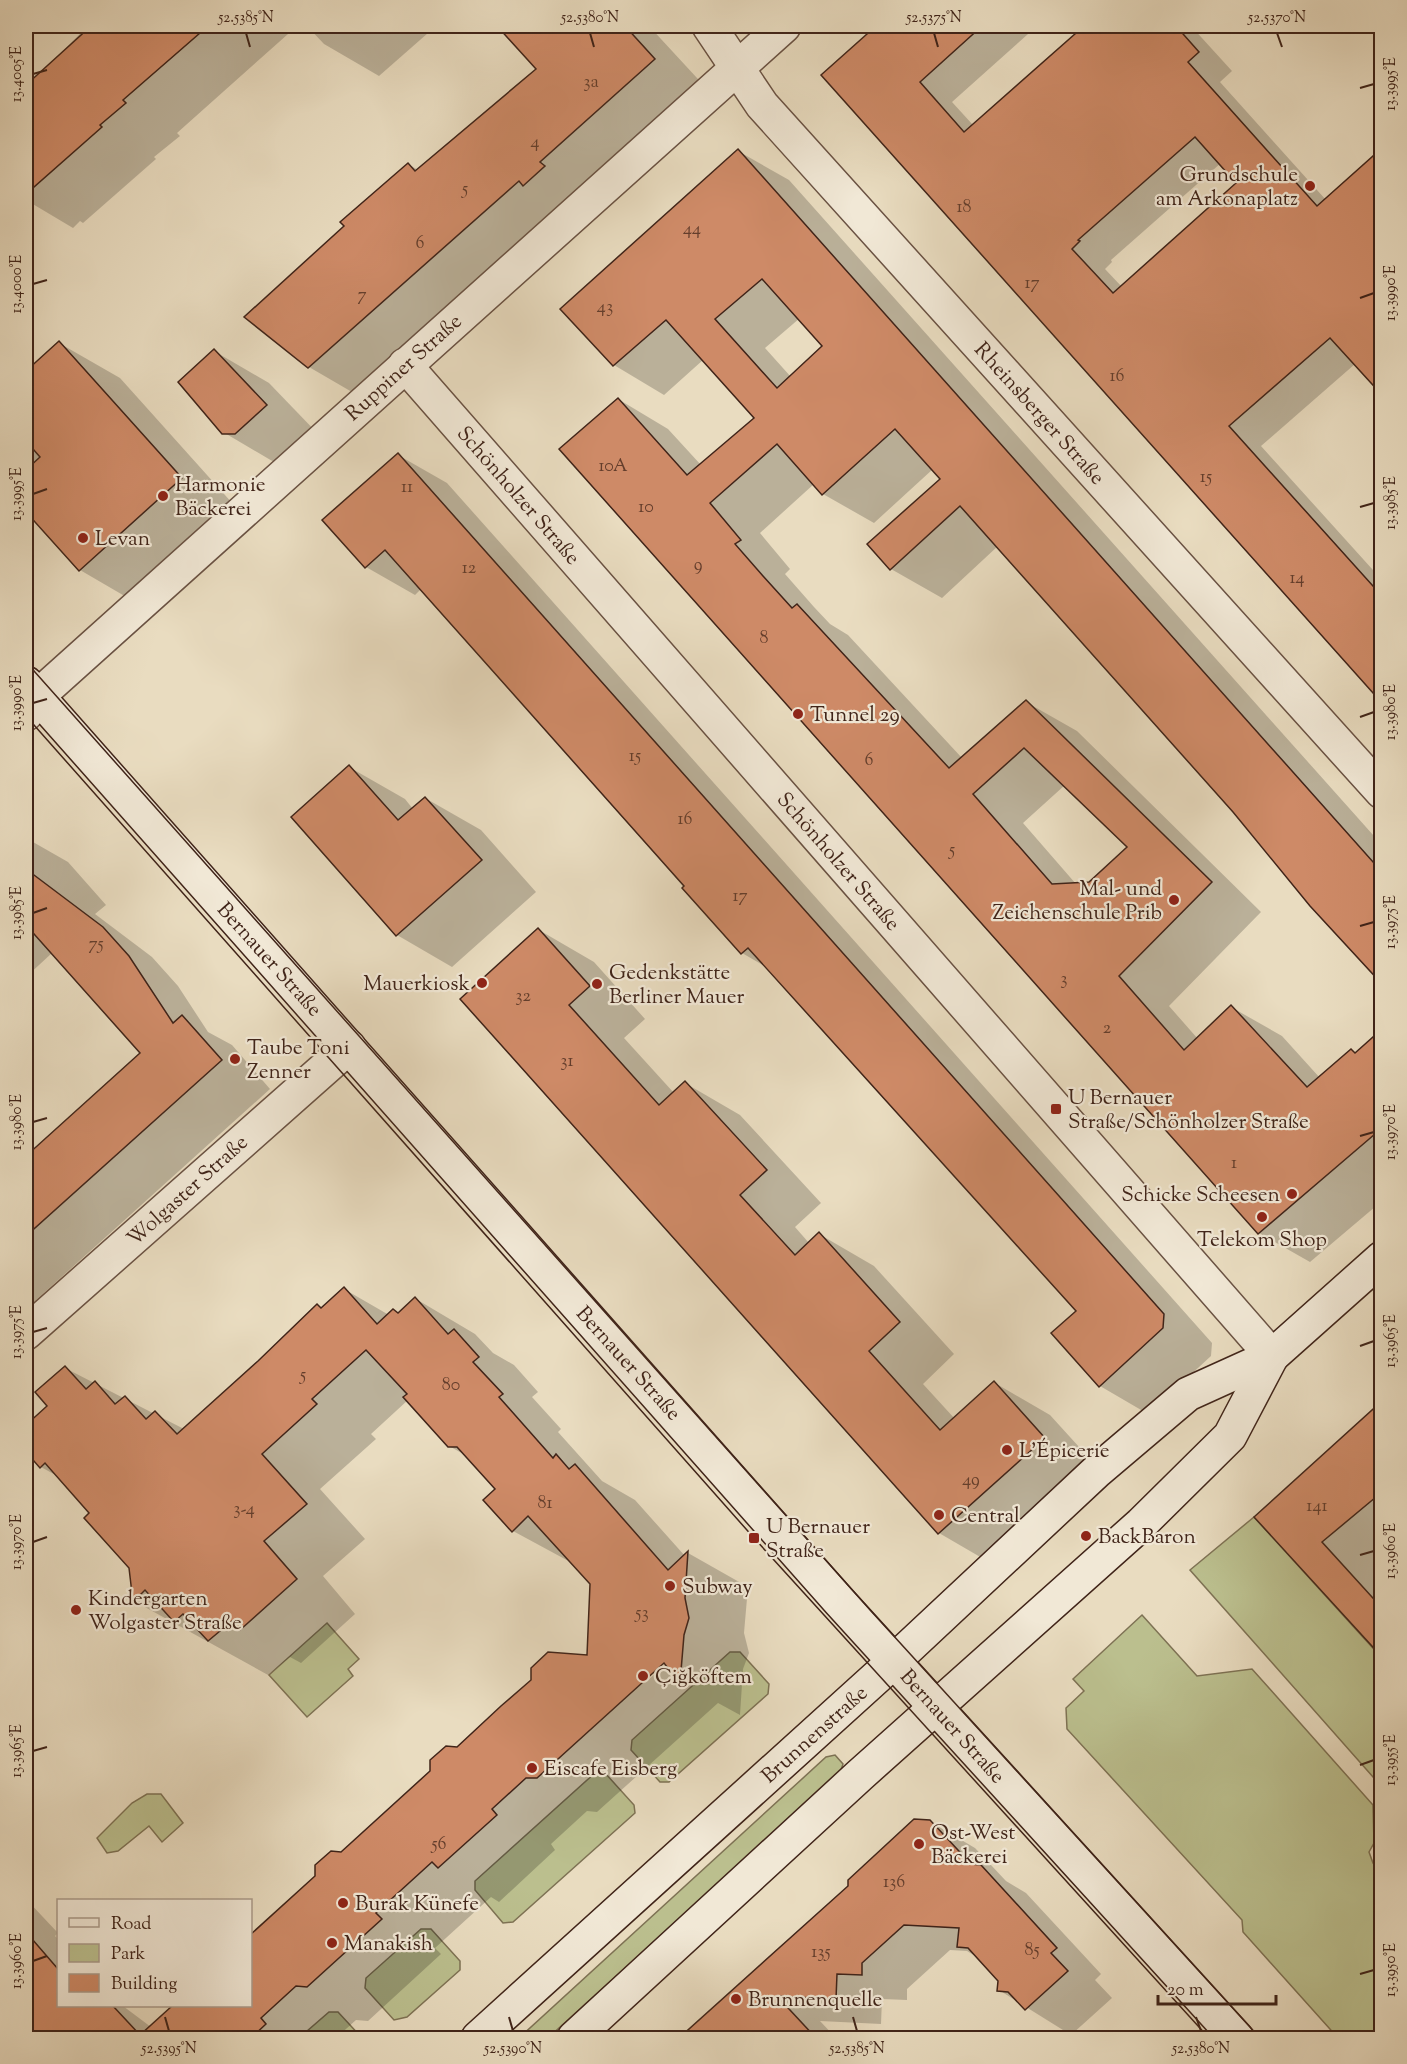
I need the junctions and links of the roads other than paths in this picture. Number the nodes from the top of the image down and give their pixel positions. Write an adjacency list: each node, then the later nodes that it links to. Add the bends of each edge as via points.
1 (709, 26): 3 (main road, Rheinsberger Straße)
2 (784, 26): 3 (main road, Ruppiner Straße)
3 (737, 66): 4 (main road, Ruppiner Straße); 6 (main road, Rheinsberger Straße, via 762,105)
4 (405, 365): 5 (main road, Ruppiner Straße); 10 (main road, Schönholzer Straße)
5 (30, 698): 7 (main road, Bernauer Straße)
6 (1382, 792)
7 (349, 1047): 9 (main road, Wolgaster Straße); 11 (main road, Bernauer Straße)
8 (1382, 1258): 10 (main road, Brunnenstraße)
9 (26, 1333)
10 (1272, 1356): 11 (main road, Brunnenstraße, via 1188,1394 1096,1472); 12 (main road, Brunnenstraße, via 1230,1436 1141,1524)
11 (894, 1661): 12 (main road, Bernauer Straße); 13 (main road, Brunnenstraße)
12 (936, 1708): 14 (main road, Brunnenstraße); 15 (main road, Bernauer Straße)
13 (478, 2038)
14 (574, 2038)
15 (1237, 2038)

